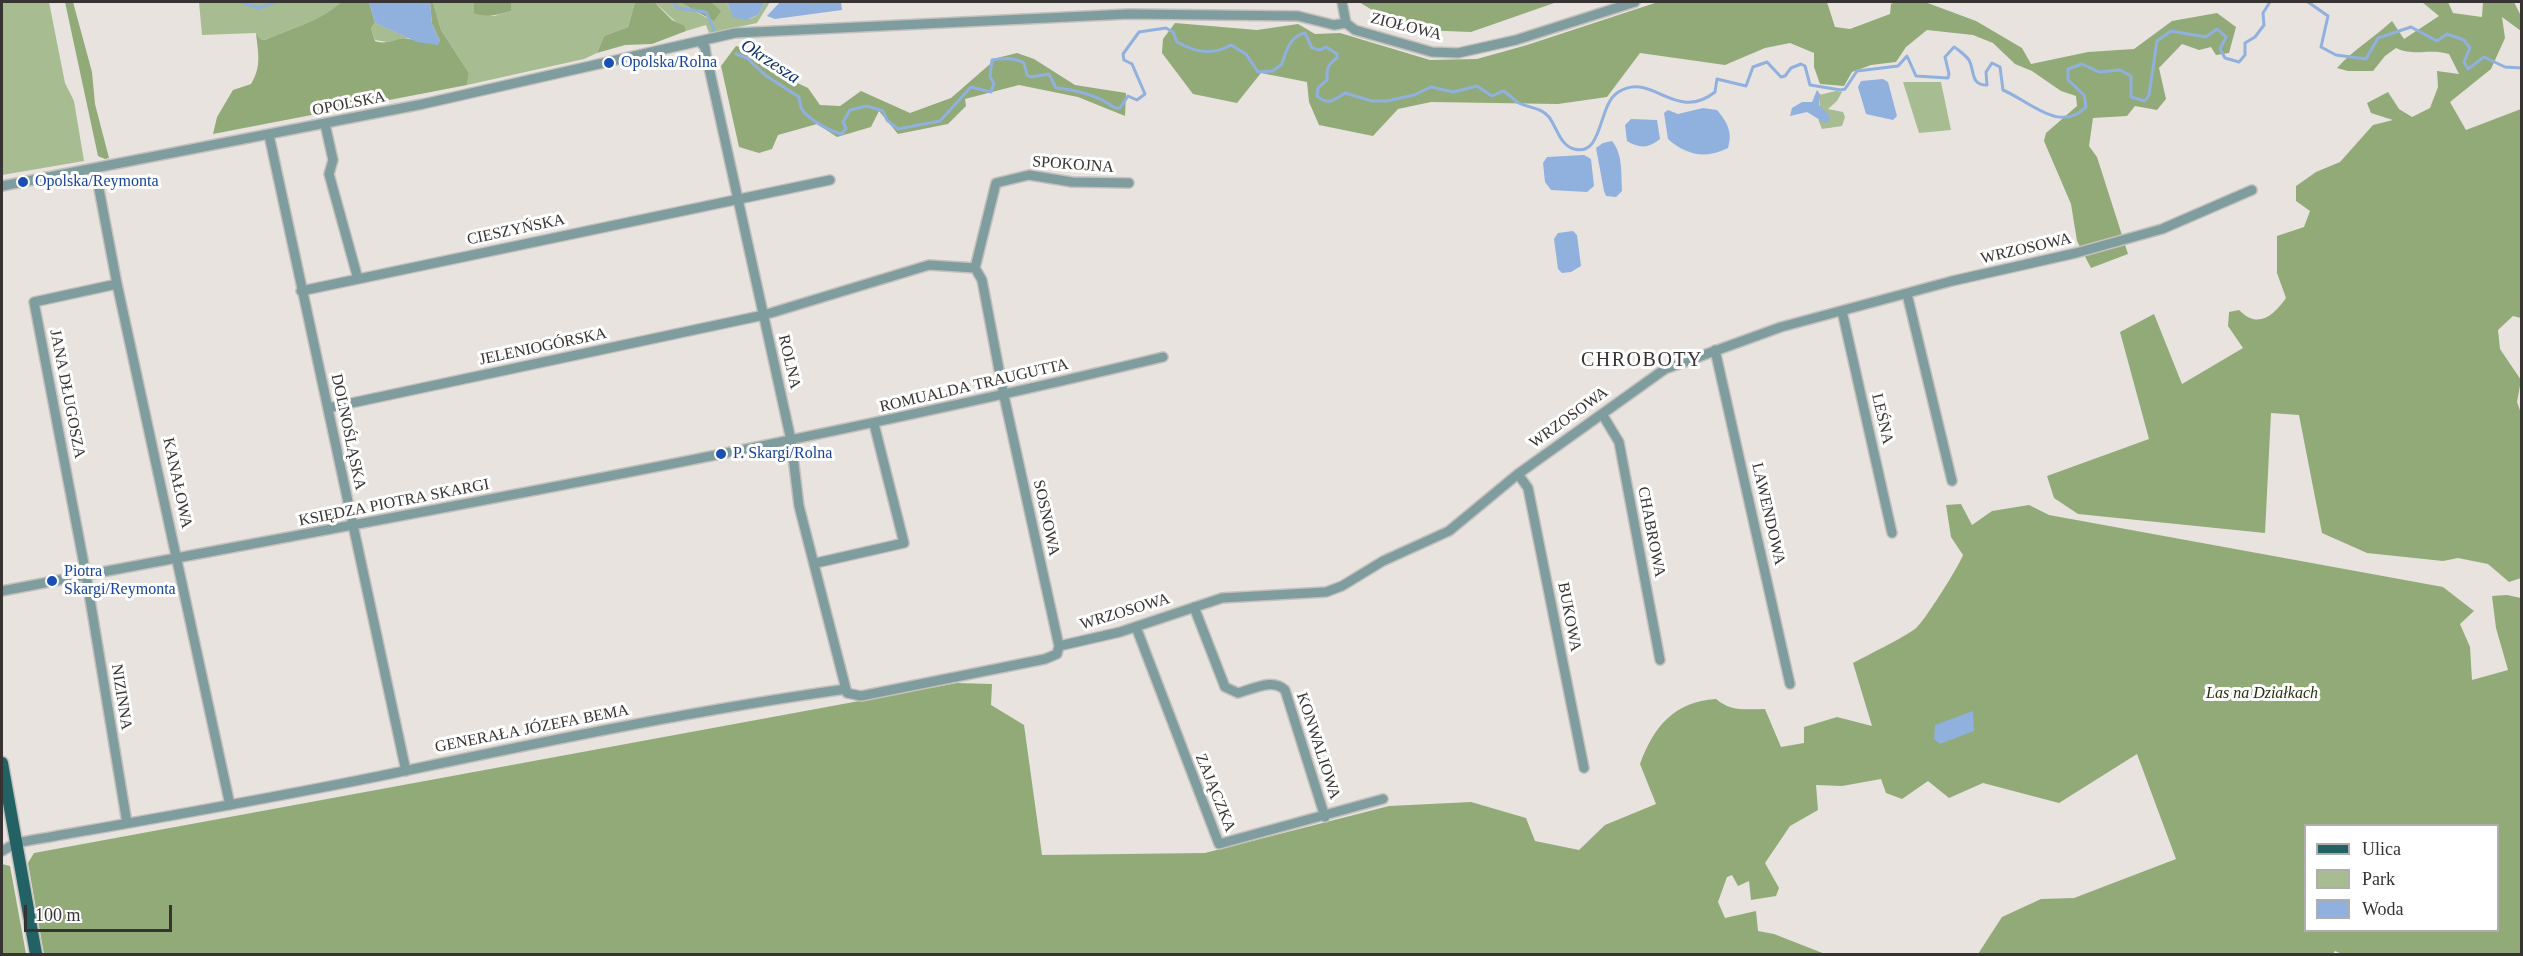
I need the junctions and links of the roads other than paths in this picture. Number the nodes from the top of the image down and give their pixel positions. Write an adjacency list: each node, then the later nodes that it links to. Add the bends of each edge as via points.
1 (1342, 2): 3 (street)
2 (1635, 2): 3 (street, ZIOŁOWA, via 1516,40 1458,53 1432,52 1355,30)
3 (1346, 23): 4 (street, ZIOŁOWA, via 1334,25 1298,16 1129,14 735,33)
4 (700, 42): 5 (street, OPOLSKA); 12 (street, ROLNA, via 706,54)
5 (325, 124): 6 (street, OPOLSKA); 14 (street, via 333,160 329,174)
6 (269, 135): 7 (street, OPOLSKA); 16 (street, DOLNOŚLĄSKA)
7 (95, 168): 10 (street, OPOLSKA); 15 (street, KANAŁOWA)
8 (830, 180): 12 (street, CIESZYŃSKA)
9 (1128, 183): 13 (street, SPOKOJNA, via 1072,182 1029,175 996,183)
10 (2, 186)
11 (2252, 190): 17 (street, WRZOSOWA, via 2162,229)
12 (737, 199): 14 (street, CIESZYŃSKA); 19 (street, ROLNA)
13 (975, 268): 19 (street, JELENIOGÓRSKA, via 929,266); 22 (street, SOSNOWA, via 982,280)
14 (358, 279): 16 (street, CIESZYŃSKA)
15 (117, 284): 31 (street, KANAŁOWA); 33 (street, JANA DŁUGOSZA, via 34,302)
16 (301, 291): 23 (street, DOLNOŚLĄSKA)
17 (1907, 294): 18 (street, WRZOSOWA); 28 (street)
18 (1842, 311): 20 (street, WRZOSOWA); 30 (street, LEŚNA)
19 (764, 315): 23 (street, JELENIOGÓRSKA); 26 (street, ROLNA)
20 (1715, 350): 24 (street, WRZOSOWA, via 1653,376); 39 (street, LAWENDOWA)
21 (1163, 357): 22 (street, ROMUALDA TRAUGUTTA)
22 (1004, 396): 25 (street, ROMUALDA TRAUGUTTA); 37 (street, SOSNOWA)
23 (328, 408): 29 (street, DOLNOŚLĄSKA)
24 (1602, 414): 27 (street, WRZOSOWA); 38 (street, CHABROWA, via 1619,442)
25 (874, 424): 26 (street, ROMUALDA TRAUGUTTA); 32 (street, via 904,543)
26 (791, 440): 29 (street, KSIĘDZA PIOTRA SKARGI); 32 (street, ROLNA, via 799,506)
27 (1518, 474): 35 (street, WRZOSOWA, via 1449,531 1383,561 1342,586 1307,596 1241,595); 42 (street, BUKOWA, via 1528,488)
28 (1952, 481)
29 (354, 527): 31 (street, KSIĘDZA PIOTRA SKARGI); 43 (street, DOLNOŚLĄSKA)
30 (1892, 533)
31 (178, 560): 33 (street, KSIĘDZA PIOTRA SKARGI); 45 (street, KANAŁOWA)
32 (816, 563): 40 (street, ROLNA)
33 (86, 575): 34 (street, KSIĘDZA PIOTRA SKARGI); 47 (street, NIZINNA)
34 (2, 591)
35 (1194, 607): 36 (street, WRZOSOWA); 46 (street, KONWALIOWA, via 1225,687 1238,693 1271,683 1285,690)
36 (1136, 627): 37 (street, WRZOSOWA); 46 (street, ZAJĄCZKA, via 1220,844)
37 (1059, 646): 40 (street, GENERAŁA JÓZEFA BEMA, via 1057,654 1045,659 855,696)
38 (1660, 660)
39 (1791, 684)
40 (846, 689): 43 (street, GENERAŁA JÓZEFA BEMA, via 738,704)
41 (2, 763): 48 (main road)
42 (1584, 768)
43 (406, 771): 45 (street, GENERAŁA JÓZEFA BEMA)
44 (1383, 799): 46 (street, ZAJĄCZKA)
45 (230, 805): 47 (street, GENERAŁA JÓZEFA BEMA)
46 (1325, 817)
47 (127, 823): 48 (street, GENERAŁA JÓZEFA BEMA)
48 (16, 843): 49 (street, GENERAŁA JÓZEFA BEMA); 50 (main road)
49 (2, 851)
50 (36, 954)

